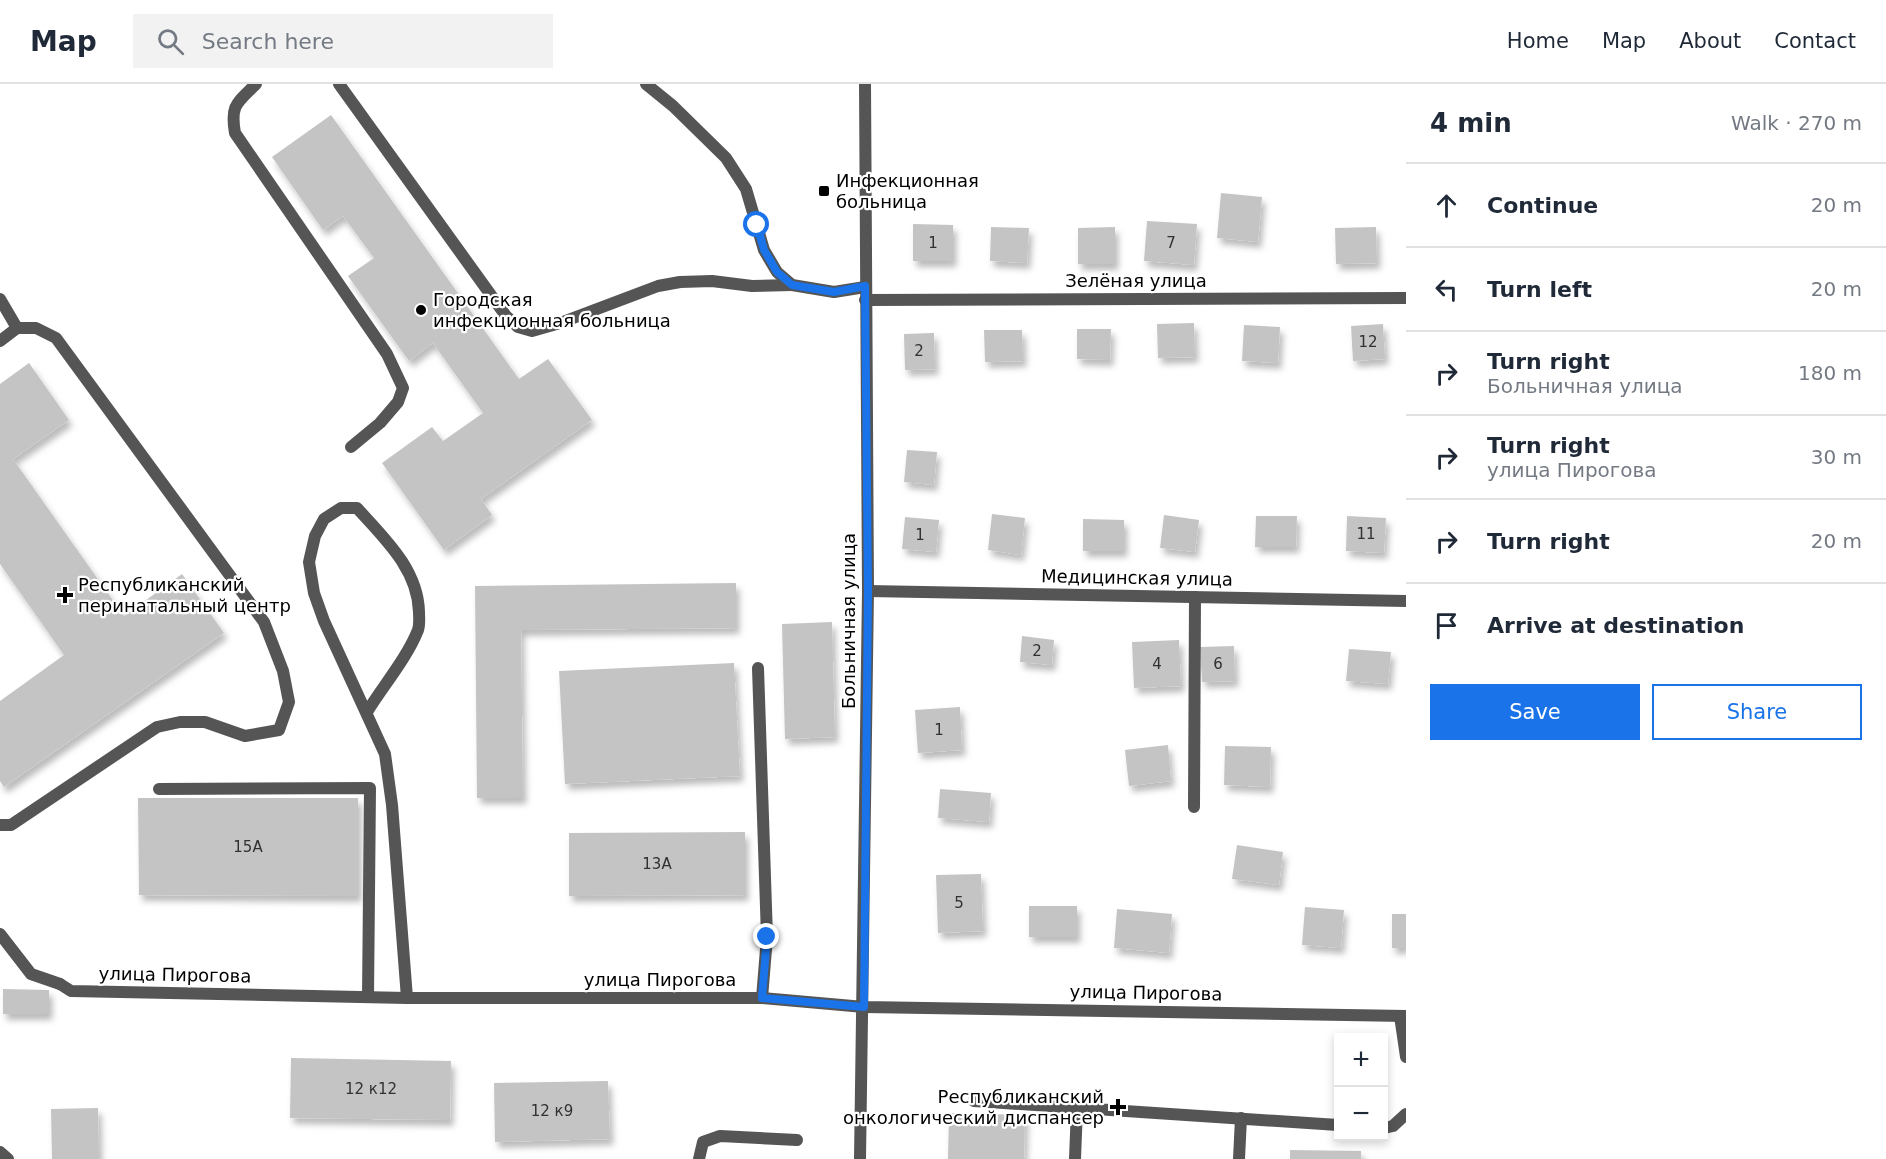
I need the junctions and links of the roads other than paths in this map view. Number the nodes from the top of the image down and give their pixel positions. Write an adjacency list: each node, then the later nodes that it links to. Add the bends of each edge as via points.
1 (256, 84): 12 (street, via 237,102 232,117 235,133 387,354 403,388 399,402)
2 (339, 84): 5 (street, via 506,316 518,327 532,331 658,286 680,282)
3 (646, 84): 5 (street, via 726,158 746,189 764,250 777,272)
4 (865, 84): 6 (street, Больничная улица)
5 (792, 285): 6 (street, via 834,292)
6 (865, 286): 9 (street, Больничная улица)
7 (1406, 298): 9 (street, Зелёная улица)
8 (0, 299): 10 (street)
9 (865, 300): 13 (street, Больничная улица)
10 (17, 328): 11 (street); 20 (street, via 36,328 56,338 264,622 283,671 289,702 279,730 245,736 205,722 158,727 10,825)
11 (0, 342)
12 (351, 447)
13 (868, 591): 14 (street, Медицинская улица); 25 (street, Больничная улица)
14 (1195, 597): 15 (street, Медицинская улица); 19 (street)
15 (1406, 601)
16 (758, 668): 24 (street, via 767,937)
17 (367, 712): 17 (street, via 411,646 419,627 419,600 402,560 357,508 341,508 324,519 309,562 324,621); 23 (street, via 385,754)
18 (159, 789): 22 (street, via 370,788)
19 (1194, 807)
20 (0, 825)
21 (0, 934): 22 (street, улица Пирогова, via 31,974 71,991)
22 (368, 997): 23 (street, улица Пирогова)
23 (407, 998): 24 (street, улица Пирогова)
24 (762, 998): 25 (street, улица Пирогова)
25 (864, 1007): 26 (street, улица Пирогова); 38 (street, Больничная улица)
26 (1403, 1016): 27 (street)
27 (1406, 1057)
28 (974, 1101): 29 (street)
29 (1077, 1108): 31 (street); 39 (street)
30 (1406, 1114): 33 (street)
31 (1241, 1118): 32 (street); 40 (street)
32 (1334, 1125)
33 (1388, 1127)
34 (797, 1140): 37 (street, via 720,1136 703,1142)
35 (0, 1152): 36 (street)
36 (8, 1159)
37 (699, 1159)
38 (860, 1159)
39 (1075, 1159)
40 (1239, 1159)

